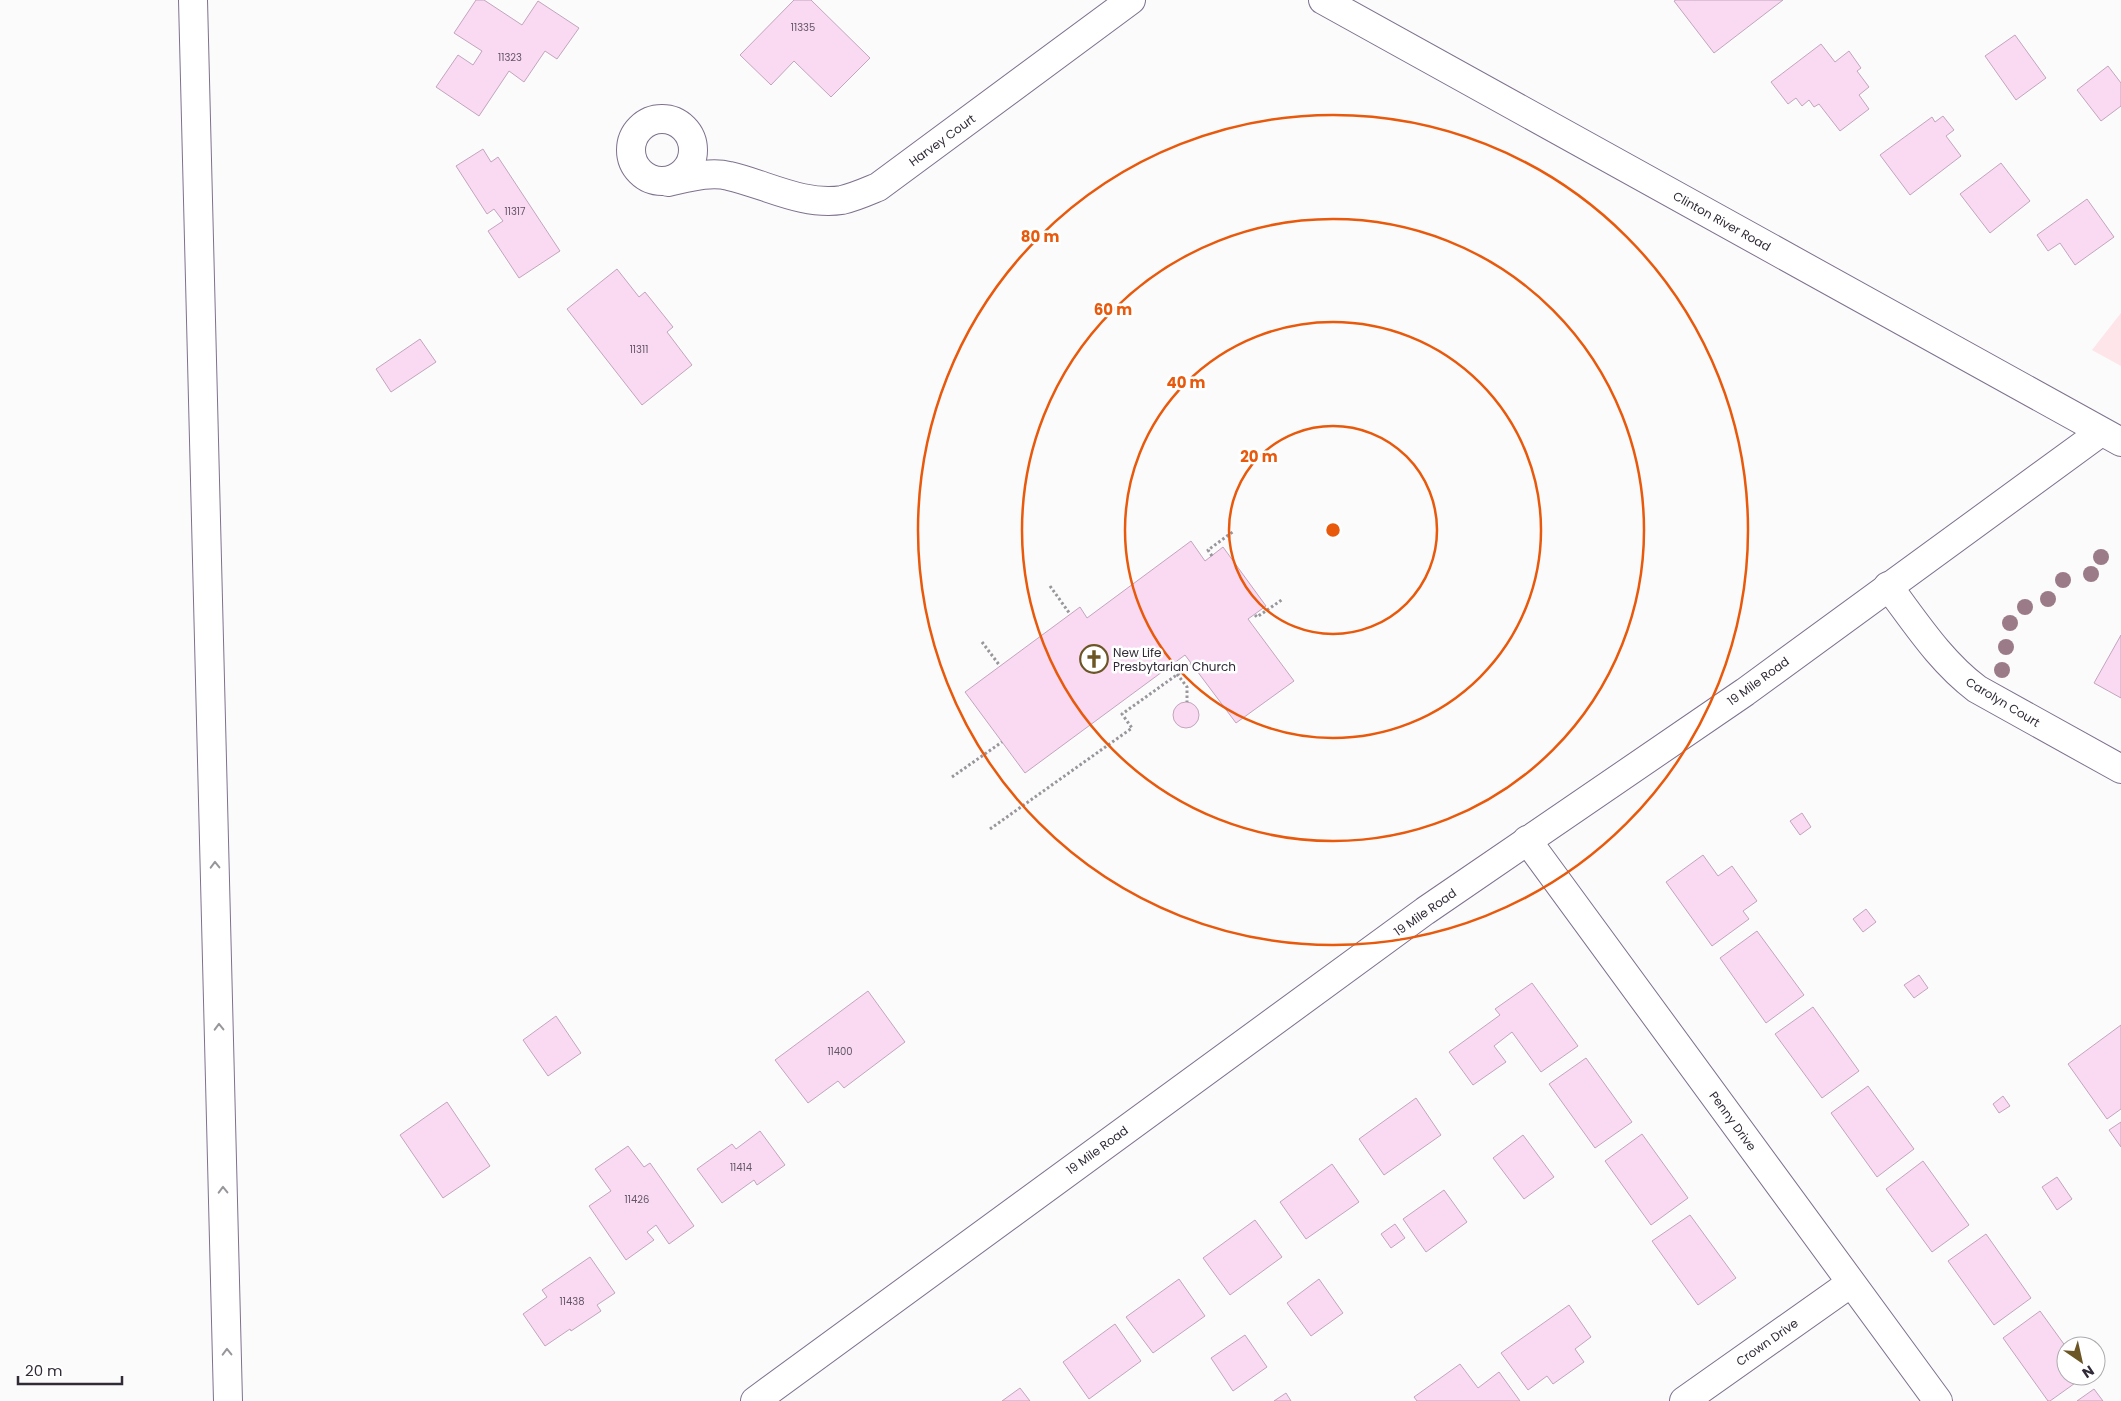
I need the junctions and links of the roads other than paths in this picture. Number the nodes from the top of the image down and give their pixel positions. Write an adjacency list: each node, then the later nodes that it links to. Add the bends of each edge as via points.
1 (193, 0): 12 (main road, one-way to 1)
2 (1131, 0): 5 (main road, Harvey Court, via 878,187 840,200 816,200)
3 (1323, 0): 7 (main road, Clinton River Road)
4 (688, 132): 5 (main road); 6 (main road, via 693,152 691,162 678,178); 6 (main road, via 676,123 661,119 650,121 635,134 630,154 636,168 657,182)
5 (728, 175): 6 (main road, via 702,175)
6 (668, 182)
7 (2111, 437): 8 (main road, 19 Mile Road)
8 (1888, 586): 9 (main road, Carolyn Court, via 1959,675 1977,689); 10 (main road, 19 Mile Road, via 1745,692)
9 (2121, 769)
10 (1527, 840): 11 (main road, Penny Drive); 13 (main road, 19 Mile Road, via 1425,910)
11 (1851, 1283): 14 (main road, Crown Drive); 15 (main road, Penny Drive)
12 (228, 1401)
13 (754, 1401)
14 (1684, 1401)
15 (1938, 1401)

